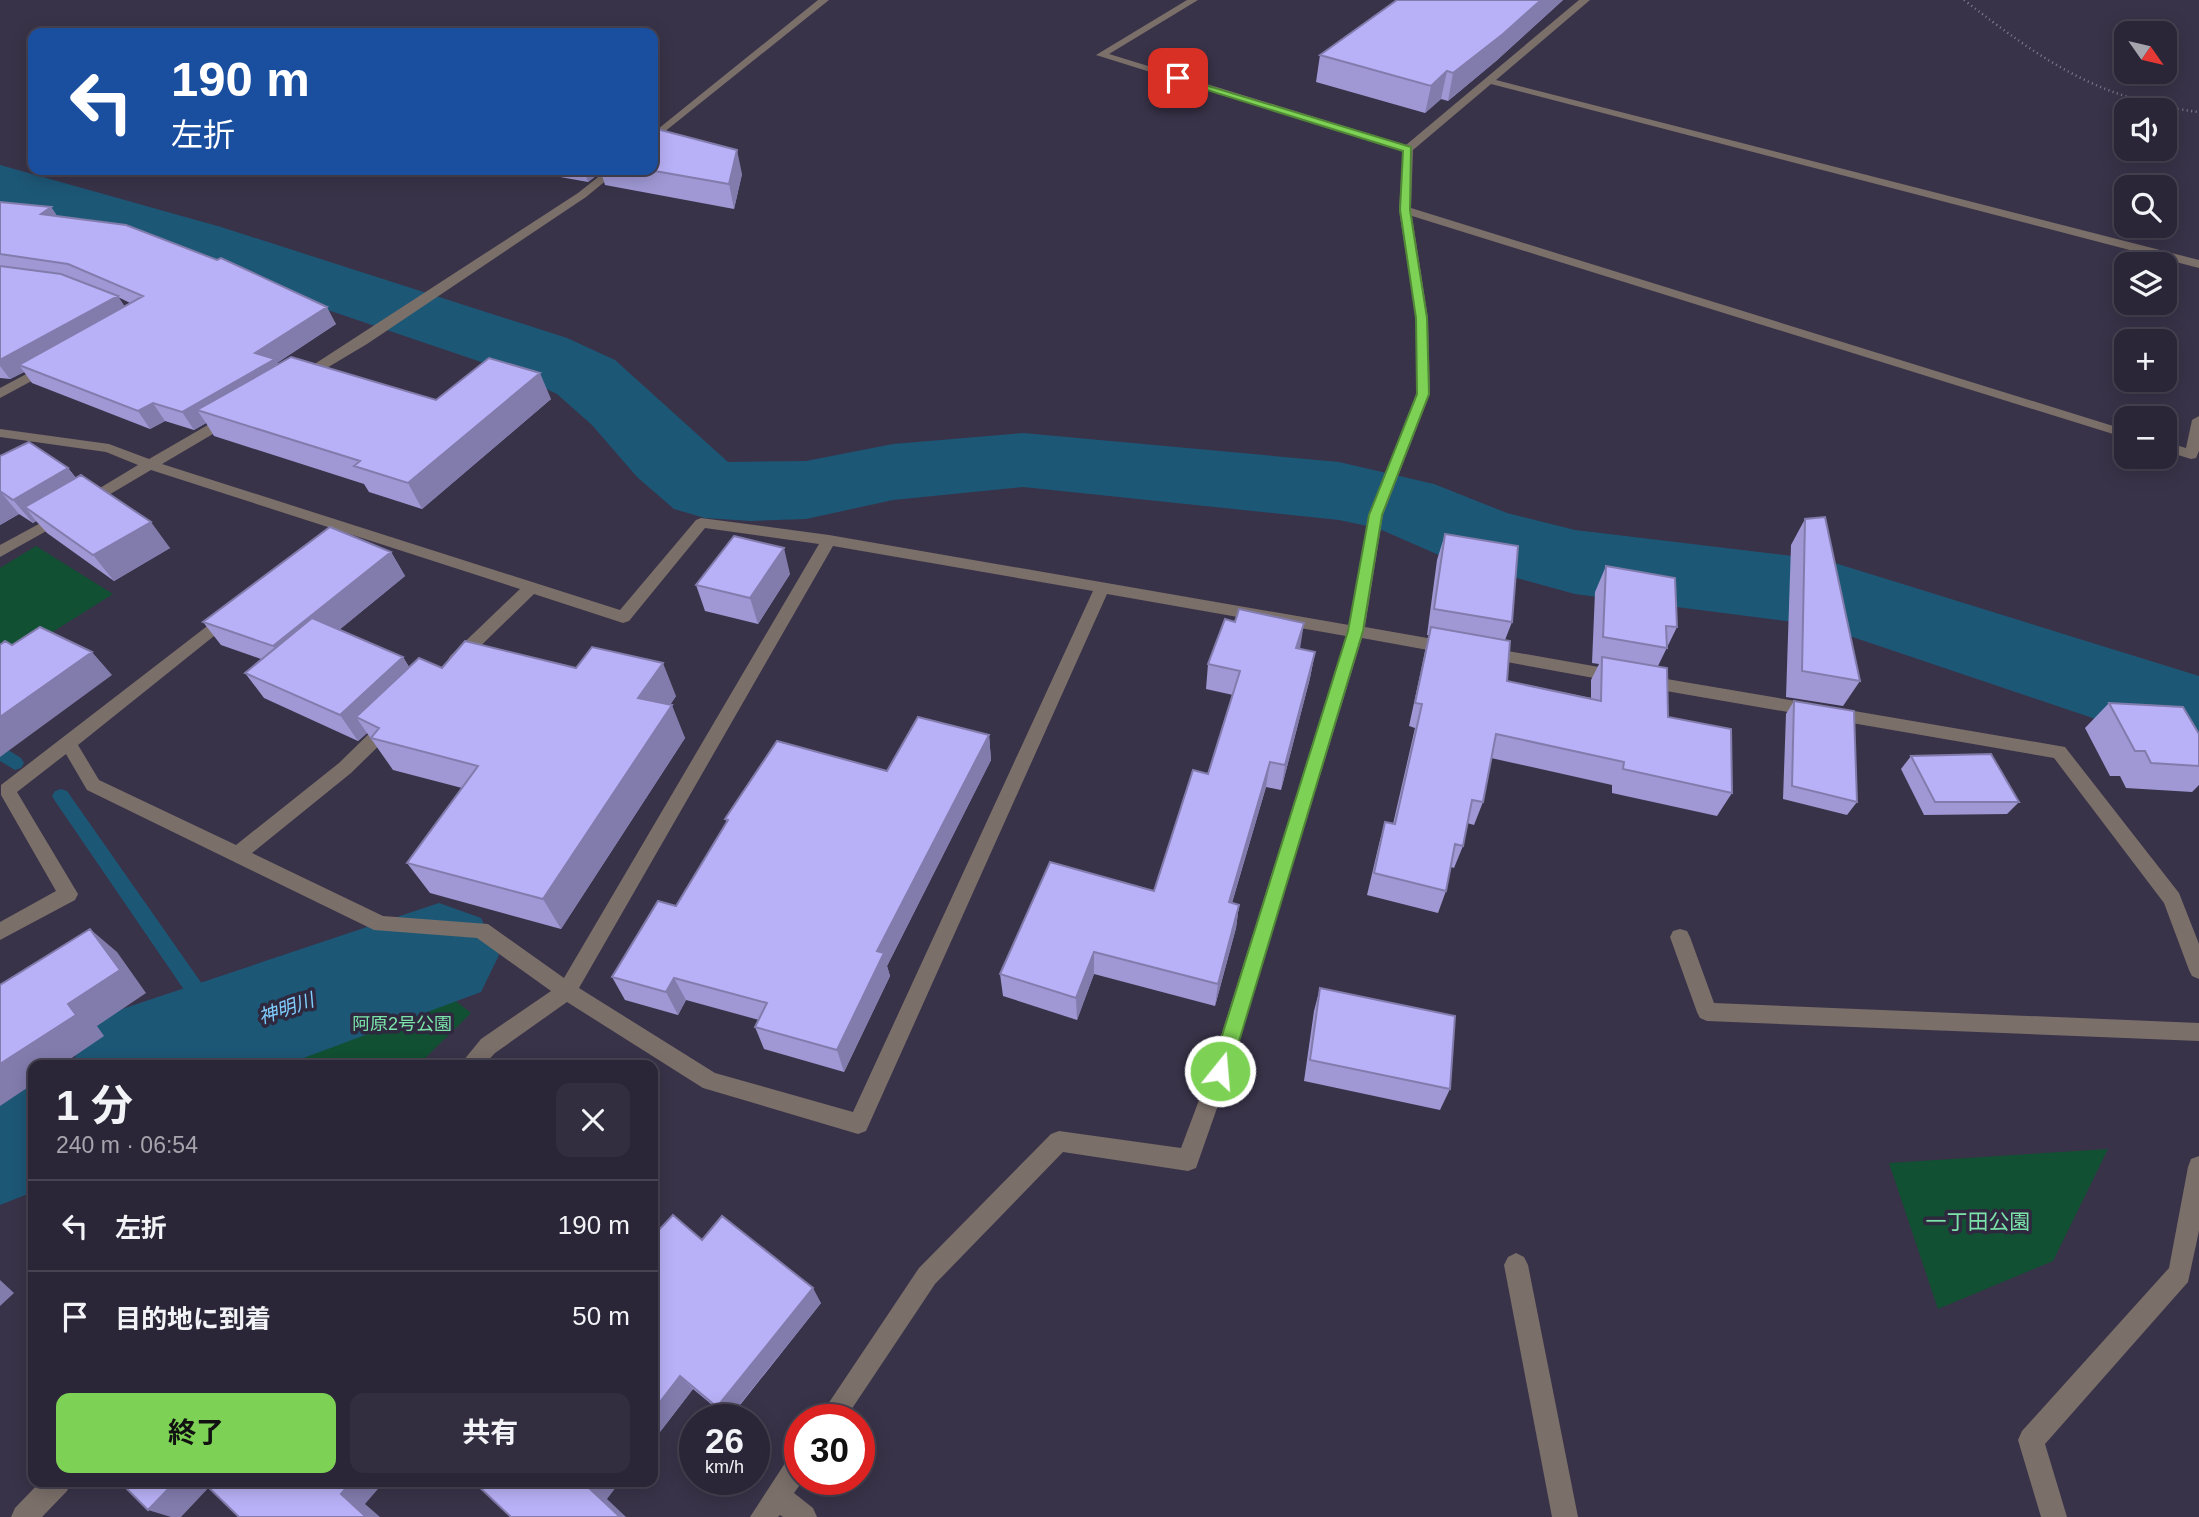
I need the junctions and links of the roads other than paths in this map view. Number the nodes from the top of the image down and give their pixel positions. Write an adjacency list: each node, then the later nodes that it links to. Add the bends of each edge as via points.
1 (824, 0): 5 (street)
2 (1193, 0): 6 (street, via 1101,55)
3 (1585, 0): 4 (street)
4 (1489, 81): 6 (street); 9 (street)
5 (658, 134)
6 (1408, 149): 8 (street)
7 (608, 175): 11 (street, via 362,341)
8 (1405, 210): 15 (street); 26 (street, via 1422,318 1423,394 1376,515)
9 (2199, 264)
10 (60, 360): 12 (street)
11 (292, 382)
12 (0, 394)
13 (245, 410): 18 (street)
14 (2199, 421): 17 (street, via 2191,455)
15 (2114, 431)
16 (0, 433): 18 (street, via 108,448)
17 (2177, 450)
18 (150, 465): 19 (street); 22 (street)
19 (344, 525): 21 (street); 23 (street)
20 (829, 540): 23 (street, via 701,523 623,617); 24 (street); 34 (street)
21 (322, 542)
22 (0, 552)
23 (532, 587): 27 (street)
24 (1102, 588): 26 (street); 34 (street, via 858,1124 709,1082)
25 (248, 601): 29 (street)
26 (1356, 631): 33 (street, via 2059,752 2172,899); 39 (street, via 1220,1071 1188,1160 1059,1141 927,1276)
27 (443, 673)
28 (404, 711): 30 (street, via 345,768)
29 (68, 743): 30 (street, via 93,785); 31 (street, via 7,790 68,894)
30 (238, 854): 34 (street, via 381,923 481,930)
31 (0, 932)
32 (1680, 937): 35 (street, via 1707,1012)
33 (2199, 970)
34 (567, 991): 36 (street)
35 (2199, 1032)
36 (475, 1060)
37 (2199, 1167): 46 (street, via 2180,1275 2031,1440)
38 (1516, 1265): 45 (street)
39 (840, 1404)
40 (784, 1486): 42 (street)
41 (53, 1487): 43 (street)
42 (770, 1507): 44 (street)
43 (24, 1517)
44 (804, 1517)
45 (1565, 1517)
46 (2054, 1517)

